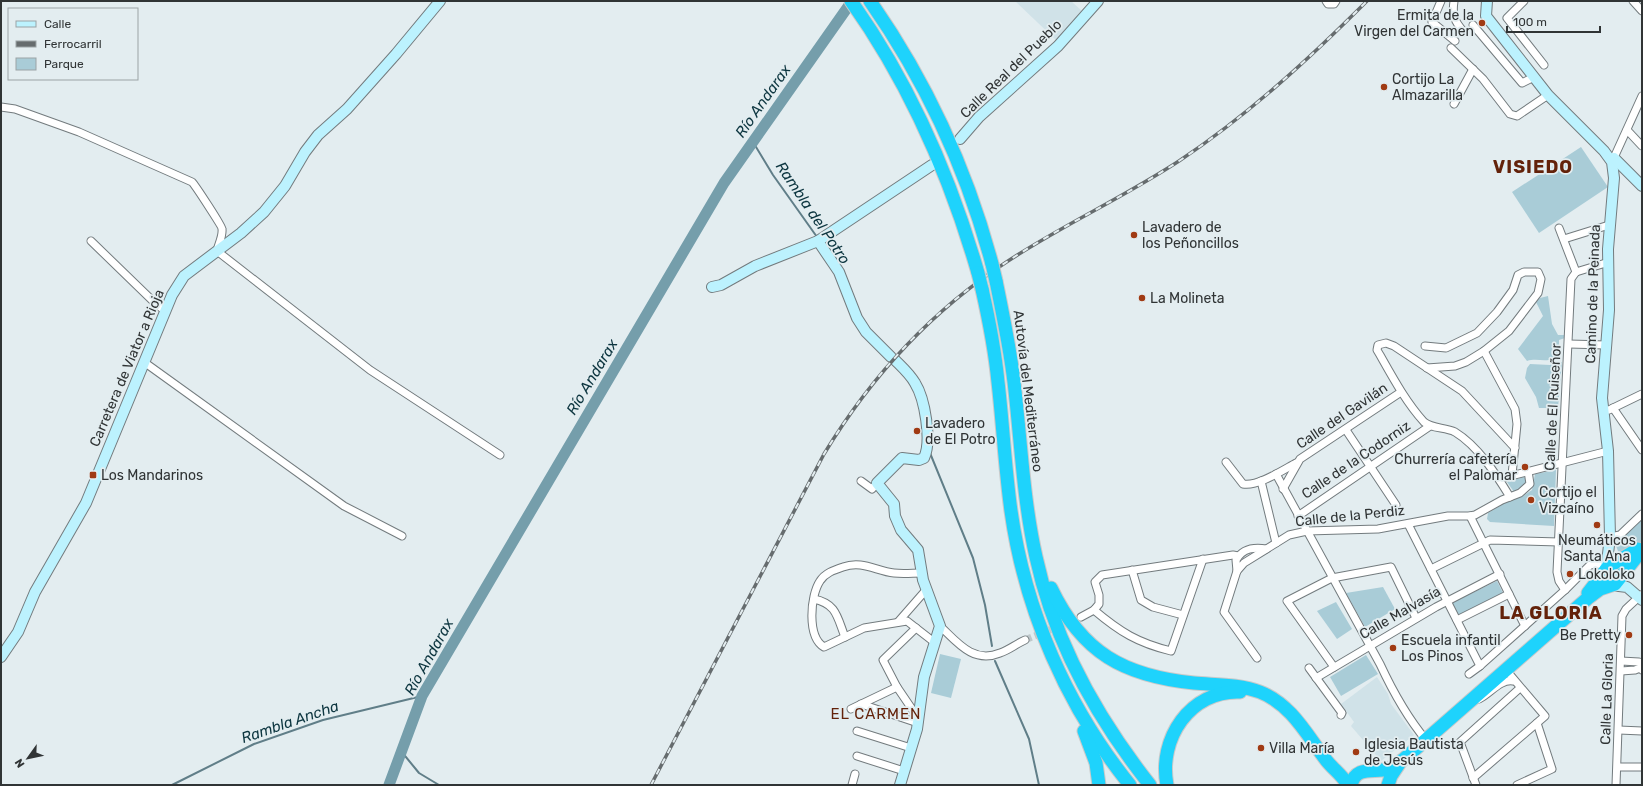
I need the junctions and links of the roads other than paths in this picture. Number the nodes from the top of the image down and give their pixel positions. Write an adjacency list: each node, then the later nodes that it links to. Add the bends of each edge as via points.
1 (440, 1): 35 (street, Carretera de Viator a Rioja, via 347,109 318,135 304,152 285,186 264,212)
2 (851, 1): 123 (highway, Autovía del Mediterráneo, bridge, via 897,73 924,124 962,221 982,289 998,381 1008,488 1017,545 1043,635)
3 (870, 1): 82 (highway, Autovía del Mediterráneo, bridge, via 932,104 981,222 996,281 1013,376 1026,504)
4 (1098, 1): 25 (street, Calle Real del Pueblo, via 1058,46 979,116)
5 (1326, 1): 11 (street, via 1328,4)
6 (1442, 1): 15 (street, via 1432,22)
7 (1454, 1): 14 (street, via 1454,20)
8 (1487, 1): 19 (street, via 1486,16)
9 (1524, 1): 17 (street, via 1507,18)
10 (1632, 1): 12 (street)
11 (1335, 2)
12 (1642, 11)
13 (1473, 25): 19 (street, via 1522,83)
14 (1464, 32)
15 (1455, 41)
16 (1451, 48): 18 (street)
17 (1544, 65)
18 (1473, 70): 20 (street, via 1510,114 1517,116); 22 (street)
19 (1534, 77): 20 (street)
20 (1548, 95): 27 (street)
21 (1641, 100): 24 (street)
22 (1454, 104)
23 (1, 107): 35 (street, via 15,109 79,132 192,182 220,223 222,230)
24 (1627, 130): 26 (street); 27 (street)
25 (960, 139)
26 (1642, 146)
27 (1613, 160): 29 (street); 30 (street, Camino de la Peinada, via 1614,178)
28 (932, 165): 34 (street)
29 (1642, 186)
30 (1609, 225): 32 (street); 36 (street, Camino de la Peinada)
31 (1559, 228): 32 (street)
32 (1564, 239): 37 (street)
33 (91, 241): 39 (street)
34 (818, 241): 38 (street, via 755,266 722,285); 65 (street, via 839,272 857,318 866,332 916,384 927,419 928,451 924,458 902,458)
35 (217, 251): 39 (street, Carretera de Viator a Rioja, via 184,276); 54 (street, via 376,374)
36 (1609, 262): 37 (street); 41 (street, Camino de la Peinada)
37 (1576, 272): 40 (street, Calle de El Ruiseñor, via 1571,278)
38 (712, 287)
39 (166, 311): 44 (street, Carretera de Viator a Rioja)
40 (1569, 344): 41 (street); 56 (street, Calle de El Ruiseñor)
41 (1606, 345): 48 (street, Camino de la Peinada, via 1602,398)
42 (1425, 346): 43 (street, via 1446,348 1477,333 1513,290 1518,275 1524,272 1538,272 1541,279 1538,293 1509,331)
43 (1484, 351): 45 (street, via 1455,366); 51 (street, via 1514,409 1517,424)
44 (144, 362): 74 (street, via 344,506); 110 (street, Carretera de Viator a Rioja, via 86,503 35,592 15,638)
45 (1426, 368): 46 (street, via 1394,346 1386,343 1378,346 1377,350); 51 (street, via 1462,391)
46 (1402, 392): 49 (street); 50 (street, Calle del Gavilán)
47 (1642, 394): 48 (street)
48 (1608, 410): 52 (street); 53 (street, Camino de la Peinada)
49 (1430, 426): 58 (street, Calle de la Codorniz); 62 (street, via 1451,430 1464,438)
50 (1346, 430): 57 (street, Calle del Gavilán); 58 (street, Calle de la Perdiz)
51 (1515, 448): 61 (street)
52 (1642, 450)
53 (1608, 451): 56 (street); 75 (street, Camino de la Peinada)
54 (500, 454)
55 (1226, 462): 64 (street, Calle del Gavilán, via 1243,484)
56 (1564, 462): 59 (street); 76 (street, Calle de El Ruiseñor)
57 (1297, 463): 60 (street, Calle del Gavilán); 66 (street, Calle del Gavilán)
58 (1371, 466): 68 (street, Calle de la Perdiz); 70 (street, Calle de la Codorniz)
59 (1528, 471): 61 (street); 67 (street, Calle de la Perdiz, via 1530,484 1520,494)
60 (1276, 474): 64 (street, Calle del Gavilán); 66 (street)
61 (1512, 475): 62 (street)
62 (1499, 479): 67 (street)
63 (861, 481): 65 (street, via 872,489)
64 (1261, 481): 77 (street)
65 (877, 483): 88 (street, via 894,504 895,516 901,530 918,550)
66 (1283, 489): 70 (street)
67 (1510, 497): 71 (street, Calle de la Perdiz)
68 (1396, 505)
69 (1642, 514): 75 (street, via 1620,536)
70 (1298, 516): 73 (street)
71 (1470, 516): 72 (street, Calle de la Perdiz, via 1448,516); 78 (street)
72 (1408, 524): 73 (street, Calle de la Perdiz, via 1360,530); 84 (street)
73 (1307, 531): 77 (street, Calle de la Perdiz, via 1289,535); 90 (street)
74 (402, 536)
75 (1610, 540): 87 (street, Camino de la Peinada)
76 (1559, 542): 78 (street, via 1490,540); 92 (street, Calle de El Ruiseñor, via 1557,572 1559,581)
77 (1276, 543): 80 (street, Calle de la Perdiz)
78 (1483, 543): 84 (street); 89 (street)
79 (1642, 548): 87 (highway)
80 (1266, 549): 81 (street, via 1254,547); 86 (street, Calle de la Perdiz)
81 (1238, 556): 83 (street); 86 (street)
82 (1036, 559): 124 (highway, via 1075,629 1106,656 1127,668 1153,677 1236,686 1260,692); 148 (highway, Autovía del Mediterráneo, via 1055,621 1083,684 1113,735)
83 (1203, 559): 85 (street); 98 (street)
84 (1431, 569): 96 (street)
85 (1132, 570): 97 (street, via 1098,577 1095,582 1099,604); 98 (street, via 1141,600 1153,607)
86 (1237, 570): 111 (street, via 1224,612)
87 (1612, 572): 92 (street, via 1588,568); 94 (street, Camino de la Peinada); 94 (street); 119 (highway)
88 (922, 573): 91 (street); 95 (street, via 893,573 855,564 825,576 816,588)
89 (1500, 574): 93 (street); 96 (street, Calle Malvasía)
90 (1332, 578): 100 (street, via 1391,567); 109 (street); 115 (street, via 1287,601)
91 (926, 590): 102 (street); 103 (street)
92 (1566, 590): 104 (street)
93 (1509, 594): 101 (street); 104 (street)
94 (1641, 597): 112 (street, Calle La Gloria, via 1626,609 1622,616)
95 (814, 599): 106 (street, via 825,602 835,612); 106 (street, via 811,610 820,644 824,647)
96 (1447, 601): 100 (street, Calle Malvasía); 101 (street)
97 (1094, 610): 98 (street, via 1128,636 1148,646 1170,651); 99 (street)
98 (1183, 616)
99 (1081, 617)
100 (1416, 618): 109 (street, Calle Malvasía)
101 (1457, 620): 114 (street)
102 (898, 622): 105 (street, via 907,621); 106 (street, via 872,625)
103 (940, 626): 107 (street, via 964,649 980,655 991,656 1000,653); 108 (street)
104 (1525, 626): 114 (street)
105 (916, 628): 108 (street); 121 (street, via 883,660)
106 (845, 637)
107 (1025, 640)
108 (934, 642): 128 (street, via 924,677)
109 (1369, 645): 115 (street, Calle Malvasía); 133 (street, via 1404,711)
110 (1, 657)
111 (1257, 658)
112 (1621, 661): 113 (street); 117 (street, Calle La Gloria)
113 (1641, 665): 117 (street, via 1635,670)
114 (1480, 666): 118 (street)
115 (1334, 667): 120 (street, Calle Malvasía)
116 (1309, 668): 120 (street)
117 (1621, 670): 130 (street, Calle La Gloria)
118 (1469, 674)
119 (1510, 676): 122 (street); 133 (highway, via 1466,706)
120 (1316, 678): 127 (street)
121 (897, 687): 125 (street); 128 (street)
122 (1520, 688): 129 (street, via 1545,716); 143 (street, via 1460,742)
123 (1067, 689): 146 (highway, via 1072,708 1094,757); 147 (highway, Autovía del Mediterráneo, via 1101,746)
124 (1271, 698): 135 (highway, via 1291,712); 149 (highway, via 1234,692 1206,700 1194,708 1174,730 1166,750 1164,768)
125 (861, 704): 126 (street); 128 (street)
126 (851, 709)
127 (1341, 715)
128 (918, 721): 134 (street)
129 (1537, 723): 143 (street); 153 (street, via 1552,768)
130 (1619, 730): 132 (street); 138 (street, Calle La Gloria)
131 (857, 731): 134 (street)
132 (1642, 731)
133 (1426, 740): 137 (highway)
134 (912, 748): 141 (street)
135 (1323, 754): 140 (highway, via 1348,772); 150 (highway)
136 (857, 756): 141 (street)
137 (1404, 759): 140 (highway, via 1386,770); 152 (highway)
138 (1618, 767): 139 (street); 154 (street, Calle La Gloria)
139 (1642, 767)
140 (1365, 770): 151 (highway, via 1356,775); 152 (highway, via 1380,774)
141 (904, 771): 145 (street)
142 (855, 774): 144 (street)
143 (1475, 782)
144 (852, 785)
145 (900, 785)
146 (1099, 785)
147 (1130, 785)
148 (1150, 785)
149 (1167, 785)
150 (1348, 785)
151 (1351, 785)
152 (1387, 785)
153 (1517, 785)
154 (1616, 785)

